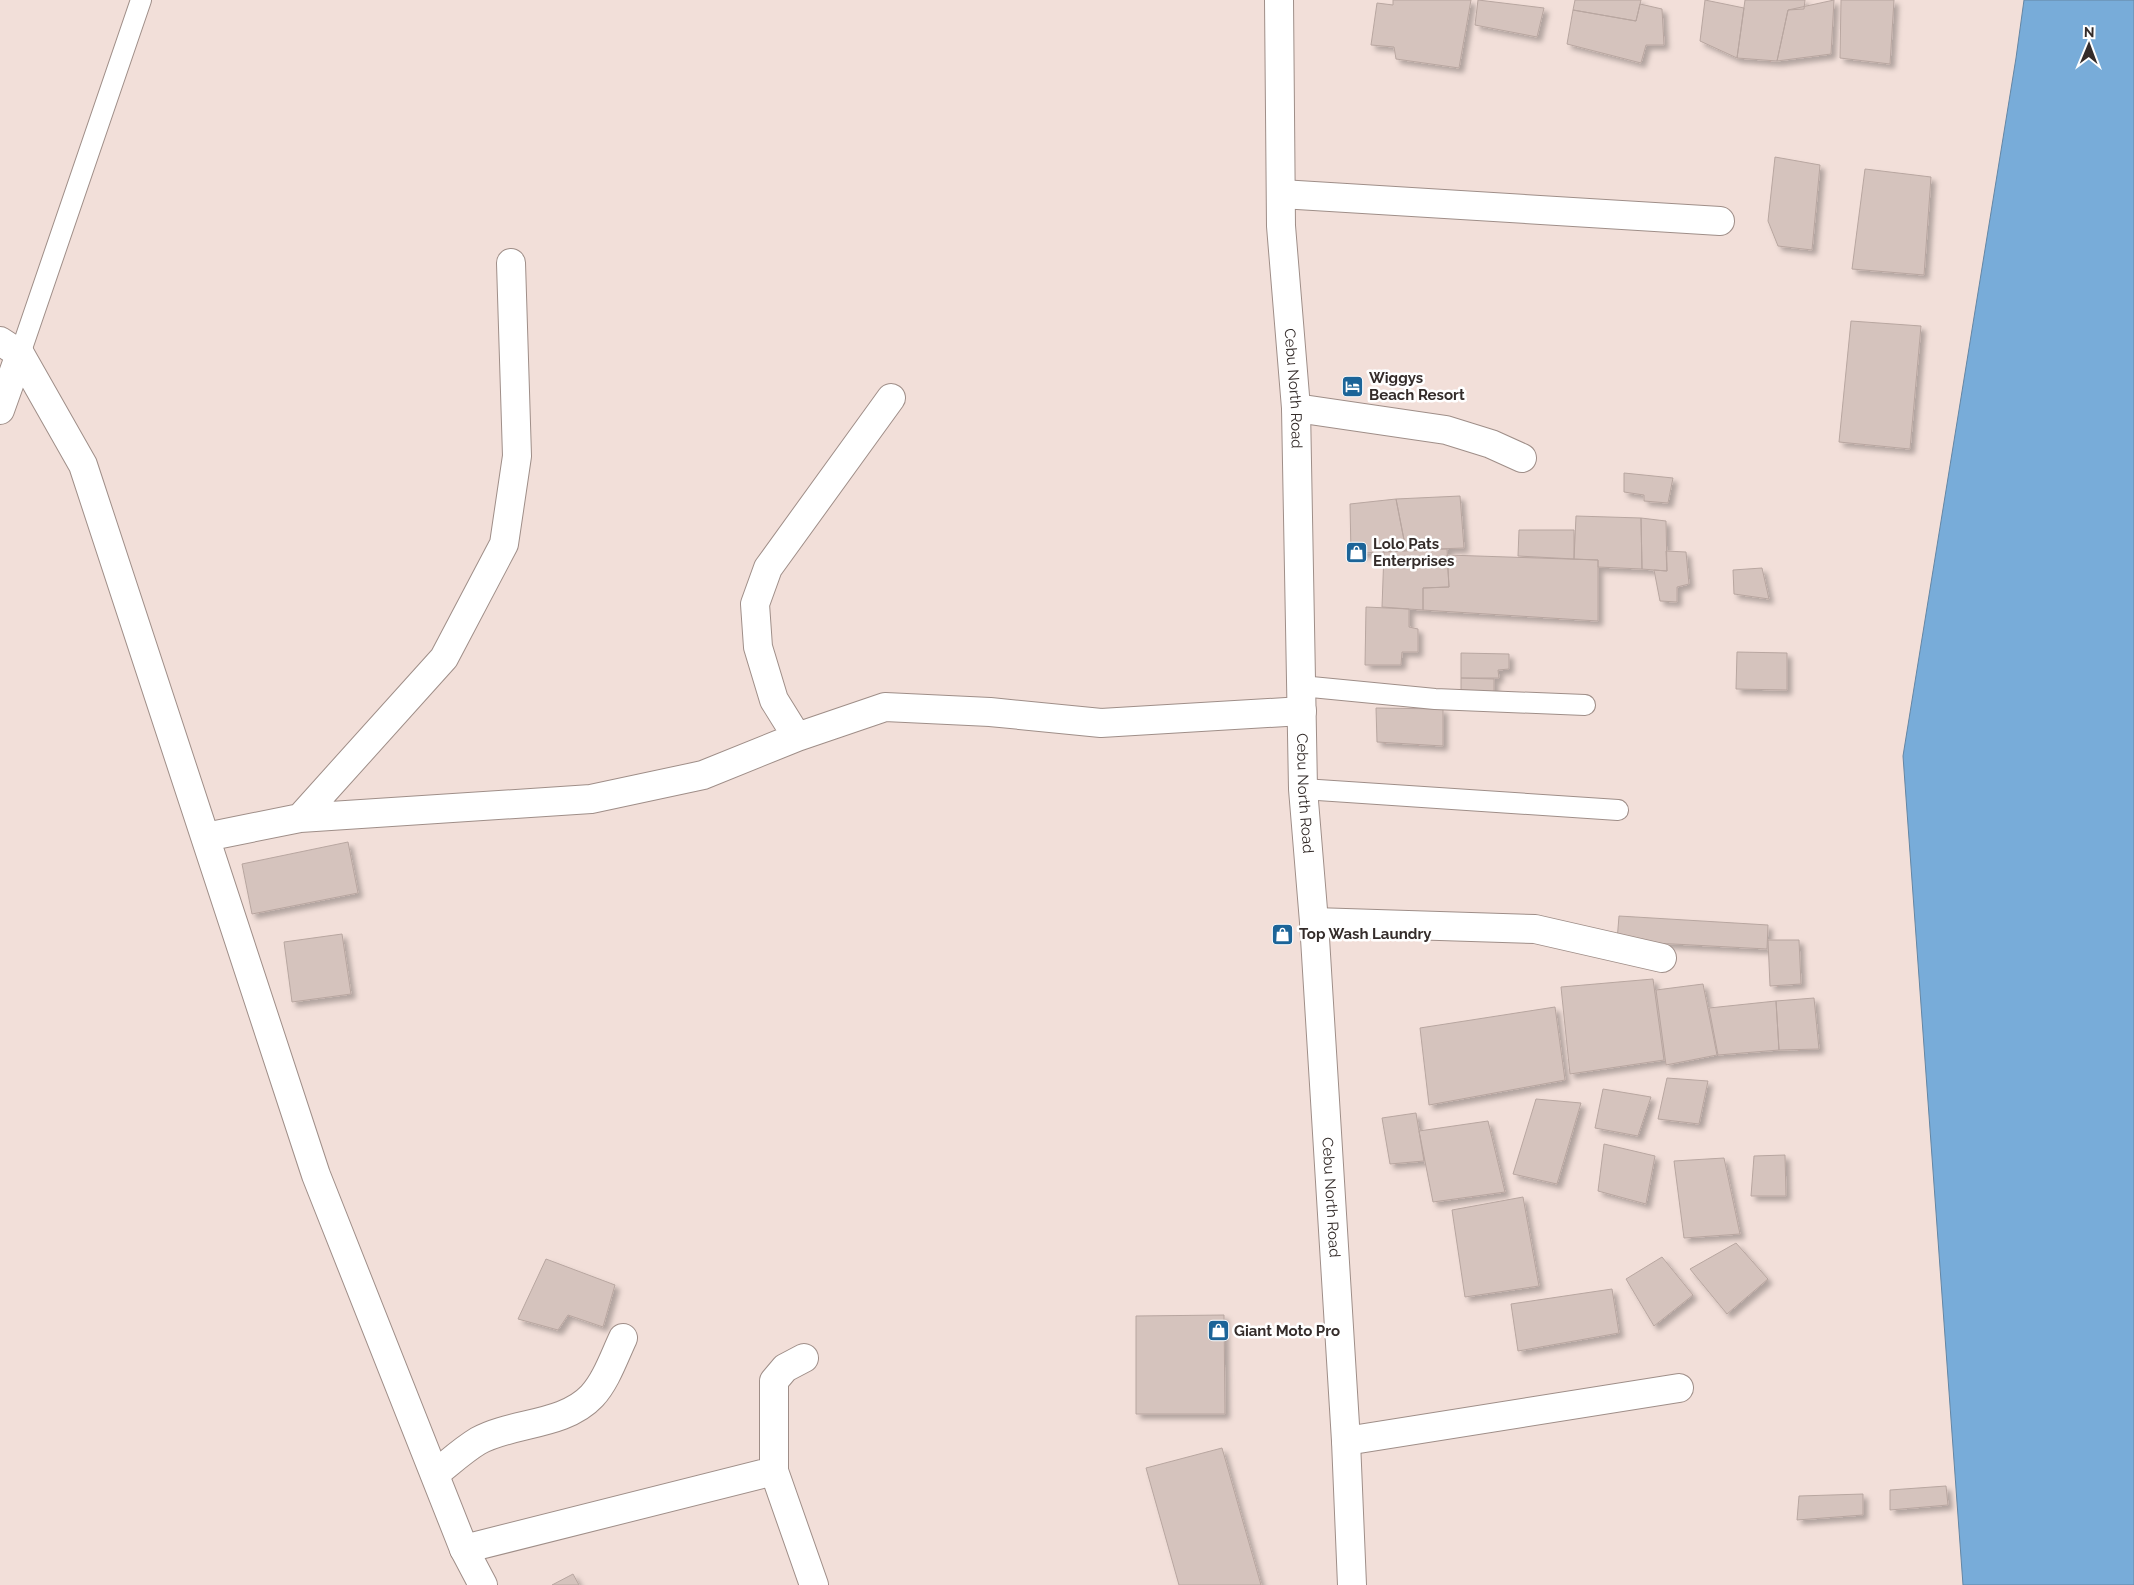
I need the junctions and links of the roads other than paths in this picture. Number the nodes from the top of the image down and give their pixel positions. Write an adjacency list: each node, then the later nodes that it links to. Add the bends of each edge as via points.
1 (141, 0): 6 (lane)
2 (1279, 0): 3 (main road, Cebu North Road)
3 (1281, 194): 4 (main road); 8 (main road, Cebu North Road, via 1282,250)
4 (1720, 222)
5 (511, 263): 16 (main road, via 517,456 504,544 444,658)
6 (10, 348): 9 (main road); 17 (main road, via 83,465)
7 (892, 398): 13 (main road, via 768,568 755,604 758,647 774,700)
8 (1296, 408): 10 (main road, via 1446,430); 11 (main road, Cebu North Road)
9 (0, 410)
10 (1522, 458)
11 (1301, 699): 12 (lane); 13 (main road, via 1101,723 990,712 885,707); 14 (main road, Cebu North Road)
12 (1585, 704)
13 (797, 737): 16 (main road, via 703,775 591,799)
14 (1303, 789): 15 (lane); 18 (main road, Cebu North Road)
15 (1618, 810)
16 (300, 818): 17 (main road)
17 (206, 837): 25 (main road, via 316,1175)
18 (1314, 922): 19 (main road, via 1535,929); 23 (main road, Cebu North Road)
19 (1662, 958)
20 (623, 1338): 25 (main road, via 592,1396 561,1415 478,1441)
21 (804, 1358): 24 (main road, via 785,1368 774,1381)
22 (1679, 1388): 23 (main road)
23 (1346, 1441): 29 (main road, Cebu North Road)
24 (774, 1471): 26 (main road); 28 (main road)
25 (435, 1474): 26 (main road)
26 (464, 1549): 27 (main road)
27 (483, 1585)
28 (814, 1585)
29 (1352, 1585)

